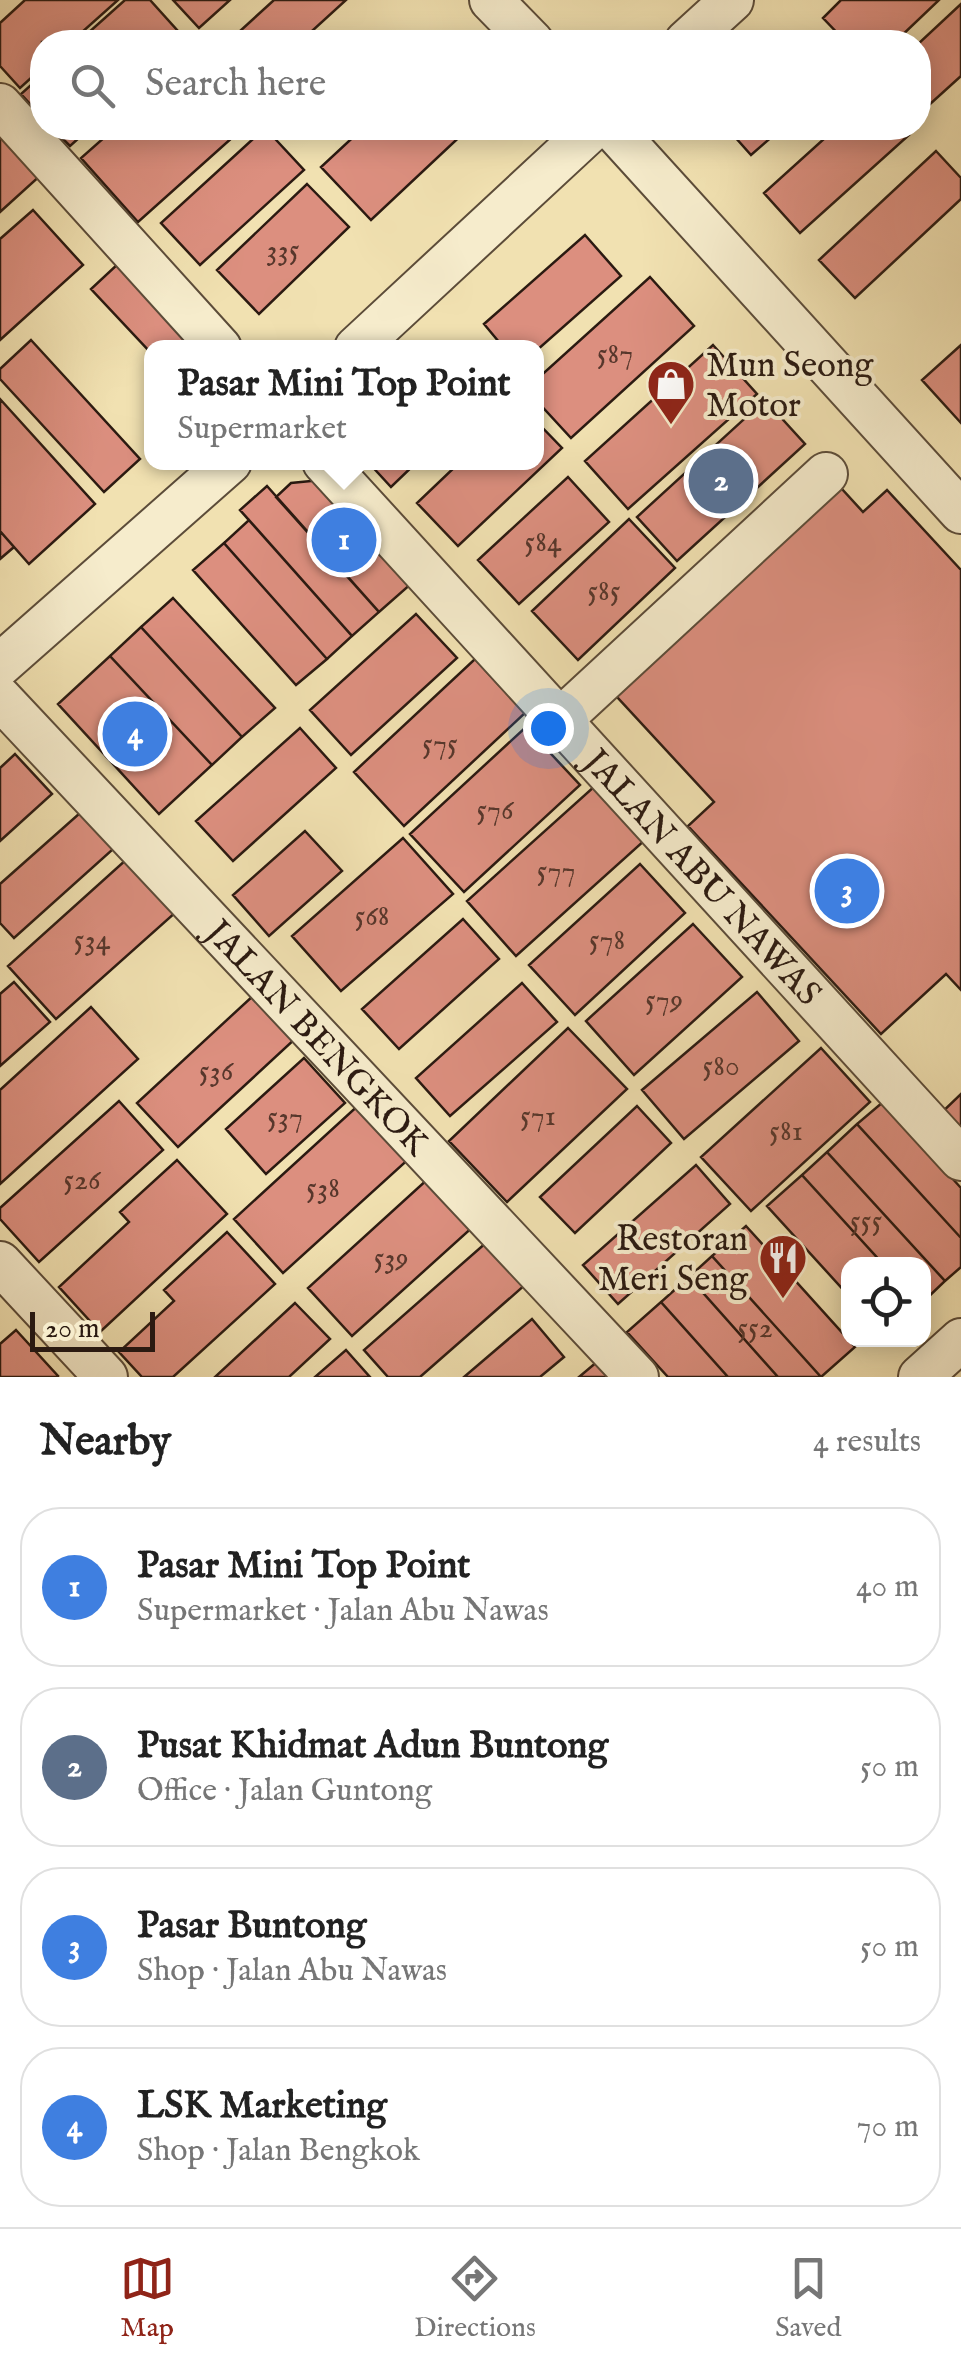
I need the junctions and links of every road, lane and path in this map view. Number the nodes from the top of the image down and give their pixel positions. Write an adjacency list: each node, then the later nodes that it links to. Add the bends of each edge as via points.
1 (492, 0): 3 (street)
2 (732, 0): 4 (street)
3 (521, 30)
4 (699, 30)
5 (0, 105): 6 (street)
6 (30, 138)
7 (32, 140): 10 (street)
8 (581, 140): 11 (street)
9 (623, 140): 15 (street)
10 (213, 340)
11 (365, 340)
12 (221, 470): 16 (street)
13 (331, 470): 18 (street, JALAN ABU NAWAS)
14 (826, 474): 18 (street)
15 (961, 512)
16 (0, 665)
17 (0, 698): 23 (street, JALAN BENGKOK)
18 (560, 720): 19 (street, JALAN ABU NAWAS)
19 (961, 1158)
20 (0, 1263): 22 (street)
21 (961, 1340): 24 (street)
22 (106, 1377)
23 (638, 1377)
24 (920, 1377)

